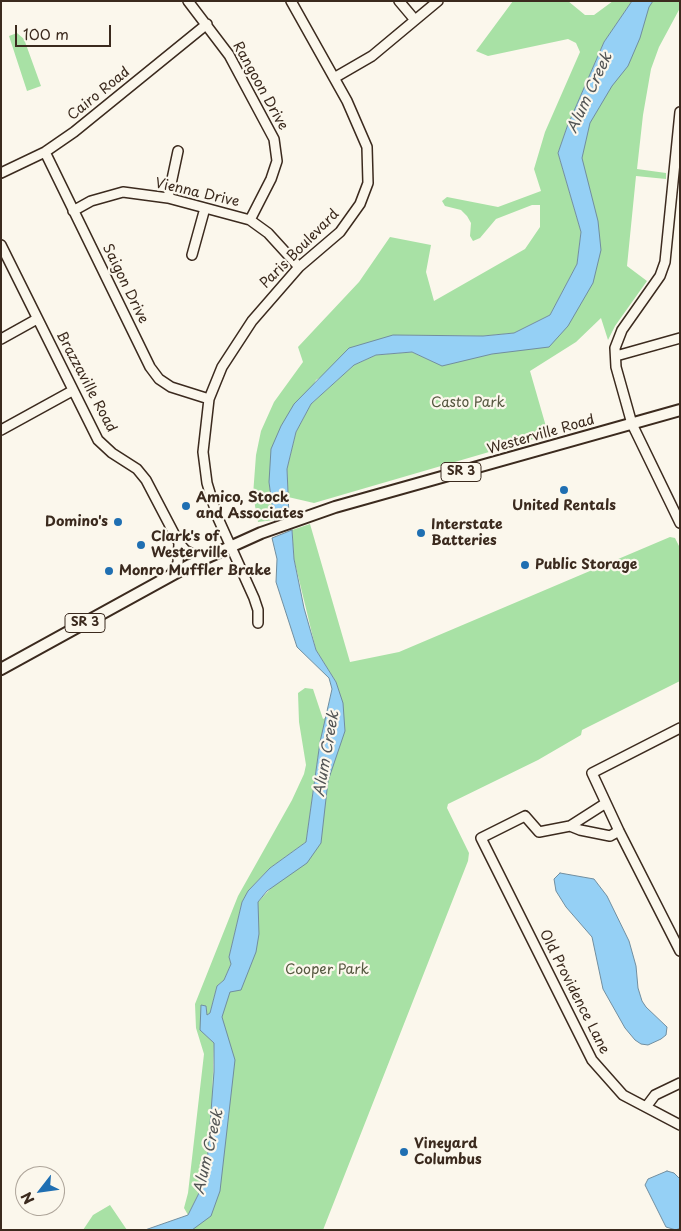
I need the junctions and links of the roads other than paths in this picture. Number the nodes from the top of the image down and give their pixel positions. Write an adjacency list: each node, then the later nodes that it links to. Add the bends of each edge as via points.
1 (188, 1): 6 (street, Rangoon Drive)
2 (291, 1): 7 (street, Paris Boulevard)
3 (399, 1): 5 (street)
4 (438, 1): 5 (street)
5 (415, 20): 7 (street, via 372,56)
6 (207, 24): 10 (street, Cairo Road); 16 (street, Rangoon Drive, via 229,55 274,139 277,161)
7 (334, 78): 19 (street, Paris Boulevard, via 367,147 368,183 360,204 340,232)
8 (680, 112): 11 (street)
9 (178, 151): 13 (street)
10 (45, 152): 12 (street, Cairo Road); 15 (street, Saigon Drive)
11 (677, 170): 23 (street, via 665,262 660,276 622,330 615,348)
12 (1, 173)
13 (168, 198): 14 (street, Vienna Drive); 15 (street, Vienna Drive, via 123,192 91,201)
14 (205, 208): 16 (street, Vienna Drive); 18 (street)
15 (73, 211): 25 (street, Saigon Drive, via 150,367 171,387)
16 (250, 220): 19 (street, Vienna Drive, via 268,233)
17 (1, 245): 20 (street, Brazzaville Road)
18 (192, 255)
19 (299, 267): 25 (street, Paris Boulevard, via 232,348)
20 (38, 319): 22 (street); 24 (street, Brazzaville Road)
21 (680, 338): 23 (street)
22 (1, 339)
23 (616, 356): 27 (street, via 616,367)
24 (72, 391): 28 (street); 30 (street, Brazzaville Road, via 98,440 137,469 146,480)
25 (208, 398): 31 (street, Paris Boulevard, via 203,452 207,483)
26 (680, 410): 27 (main road, Westerville Road / SR 3)
27 (632, 424): 29 (street); 31 (main road, Westerville Road / SR 3, via 302,518)
28 (1, 430)
29 (680, 523)
30 (179, 543): 32 (street, Brazzaville Road); 33 (street, via 178,563)
31 (230, 546): 32 (main road, Westerville Road / SR 3); 34 (street, Paris Boulevard, via 254,598)
32 (202, 559): 33 (main road, Westerville Road / SR 3)
33 (169, 578): 35 (main road, Westerville Road / SR 3)
34 (258, 623)
35 (1, 669)
36 (680, 728): 37 (street, via 592,773)
37 (606, 803): 38 (street); 39 (street)
38 (570, 826): 39 (street, via 610,836); 42 (street, Old Providence Lane, via 538,832 525,816 481,838 592,1060 623,1095)
39 (619, 831): 40 (street)
40 (680, 951)
41 (680, 1083): 42 (street, via 655,1095)
42 (646, 1107): 43 (street, Old Providence Lane)
43 (680, 1125)

